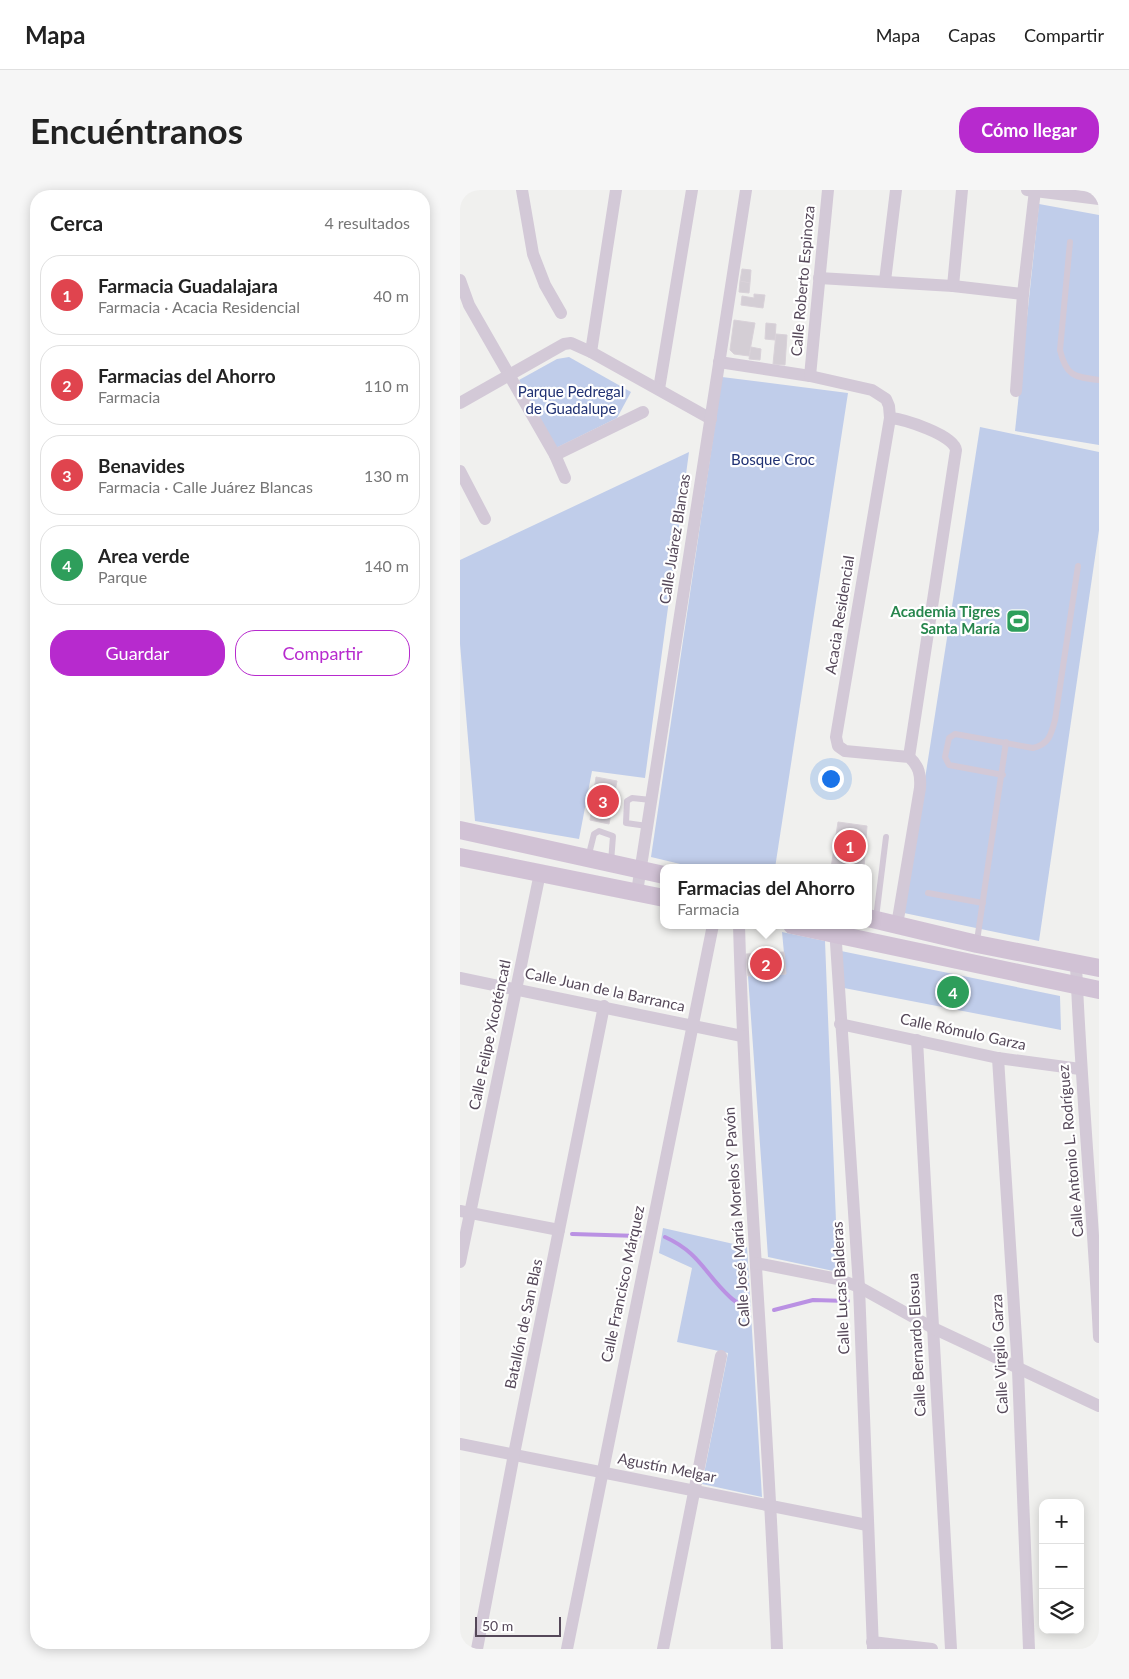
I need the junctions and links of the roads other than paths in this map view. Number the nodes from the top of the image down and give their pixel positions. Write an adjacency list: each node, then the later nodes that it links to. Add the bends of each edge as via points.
1 (522, 190): 16 (street, via 532,254)
2 (616, 190): 17 (street)
3 (692, 190): 22 (street)
4 (746, 190): 18 (street, Calle Juárez Blancas)
5 (828, 190): 11 (street, Calle Roberto Espinoza)
6 (896, 190): 13 (street)
7 (962, 190): 14 (street)
8 (1032, 190): 9 (street); 15 (street)
9 (1099, 199)
10 (1070, 242): 21 (lane, via 1060,350 1063,364 1072,375)
11 (819, 278): 13 (street); 20 (street, Calle Roberto Espinoza)
12 (460, 280): 19 (street, via 469,305)
13 (885, 281): 14 (street)
14 (953, 286): 15 (street)
15 (1023, 294): 23 (street)
16 (561, 313)
17 (591, 352): 19 (street, via 577,345 564,344); 22 (street)
18 (719, 362): 20 (street); 27 (street, Calle Juárez Blancas)
19 (509, 375): 24 (street); 28 (street)
20 (810, 376): 26 (street, via 880,394 889,406)
21 (1099, 380)
22 (659, 389): 27 (street)
23 (1016, 391)
24 (460, 403)
25 (643, 412): 28 (street)
26 (890, 418): 34 (street, via 915,422 952,442 956,450); 34 (street, Acacia Residencial, via 836,736 838,746 845,751)
27 (711, 419): 36 (street, Calle Juárez Blancas)
28 (555, 455): 30 (street)
29 (460, 471): 31 (street)
30 (566, 478)
31 (485, 519)
32 (1078, 566): 33 (lane, via 1050,737 1043,745 1033,748)
33 (1006, 742): 35 (lane); 35 (lane, via 955,734 949,738 945,756 949,765)
34 (909, 757): 51 (street, via 918,769 920,788)
35 (1003, 775): 49 (lane)
36 (651, 800): 37 (street, Calle Juárez Blancas); 37 (lane, via 632,798 627,801 626,822)
37 (647, 826): 43 (street, Calle Juárez Blancas)
38 (460, 830): 41 (main road)
39 (886, 837): 50 (lane)
40 (460, 857): 44 (main road)
41 (588, 858): 42 (main road); 42 (lane, via 596,832 611,834 614,840)
42 (610, 863): 43 (main road)
43 (640, 870): 45 (main road); 46 (street, Calle Juárez Blancas)
44 (540, 873): 46 (main road); 60 (street, Calle Felipe Xicoténcatl)
45 (660, 874)
46 (637, 892): 48 (main road)
47 (928, 894): 49 (lane)
48 (660, 897)
49 (983, 903): 55 (lane)
50 (872, 919): 51 (main road)
51 (897, 926): 55 (main road)
52 (712, 929): 64 (street, Calle Francisco Márquez)
53 (739, 929): 65 (street, Calle José María Morelos Y Pavón)
54 (835, 930): 59 (main road); 63 (street, Calle Lucas Balderas)
55 (977, 944): 56 (main road)
56 (1076, 964): 57 (main road); 59 (street, Calle Antonio L. Rodríguez)
57 (1099, 968)
58 (460, 978): 60 (street, Calle Juan de la Barranca)
59 (1076, 986): 61 (main road); 68 (street, Calle Antonio L. Rodríguez)
60 (517, 988): 62 (street, Calle Juan de la Barranca); 69 (street, Calle Felipe Xicoténcatl)
61 (1099, 990)
62 (604, 1006): 64 (street, Calle Juan de la Barranca); 71 (street, Batallón de San Blas)
63 (840, 1024): 66 (street, Calle Rómulo Garza); 74 (street, Calle Lucas Balderas)
64 (692, 1025): 65 (street, Calle Juan de la Barranca); 83 (street, Calle Francisco Márquez)
65 (742, 1036): 73 (street, Calle José María Morelos Y Pavón)
66 (917, 1040): 67 (street, Calle Rómulo Garza); 76 (street, Calle Bernardo Elosua)
67 (998, 1058): 68 (street, Calle Rómulo Garza); 79 (street, Calle Virgilo Garza)
68 (1080, 1070): 70 (street, Calle Antonio L. Rodríguez)
69 (465, 1212): 71 (street); 72 (street, Calle Felipe Xicoténcatl)
70 (1096, 1215): 75 (street, Calle Antonio L. Rodríguez)
71 (560, 1230): 82 (street, Batallón de San Blas)
72 (460, 1262)
73 (756, 1263): 74 (street, via 838,1279); 85 (street, Calle José María Morelos Y Pavón)
74 (859, 1287): 76 (street); 86 (street, Calle Lucas Balderas)
75 (1099, 1325): 77 (street, Calle Antonio L. Rodríguez)
76 (933, 1328): 79 (street); 93 (street, Calle Bernardo Elosua)
77 (1099, 1337)
78 (721, 1356): 84 (street)
79 (1018, 1370): 80 (street); 94 (street, Calle Virgilo Garza)
80 (1099, 1406)
81 (460, 1444): 82 (street, Agustín Melgar)
82 (514, 1454): 83 (street, Agustín Melgar); 88 (street, Batallón de San Blas)
83 (604, 1472): 84 (street, Agustín Melgar); 89 (street, Calle Francisco Márquez)
84 (694, 1491): 85 (street, Agustín Melgar); 90 (street)
85 (772, 1506): 86 (street, Agustín Melgar); 91 (street, Calle José María Morelos Y Pavón)
86 (867, 1525): 87 (street, Calle Lucas Balderas)
87 (872, 1645): 92 (street)
88 (477, 1649)
89 (567, 1649)
90 (663, 1649)
91 (777, 1649)
92 (932, 1649)
93 (952, 1649)
94 (1029, 1649)

